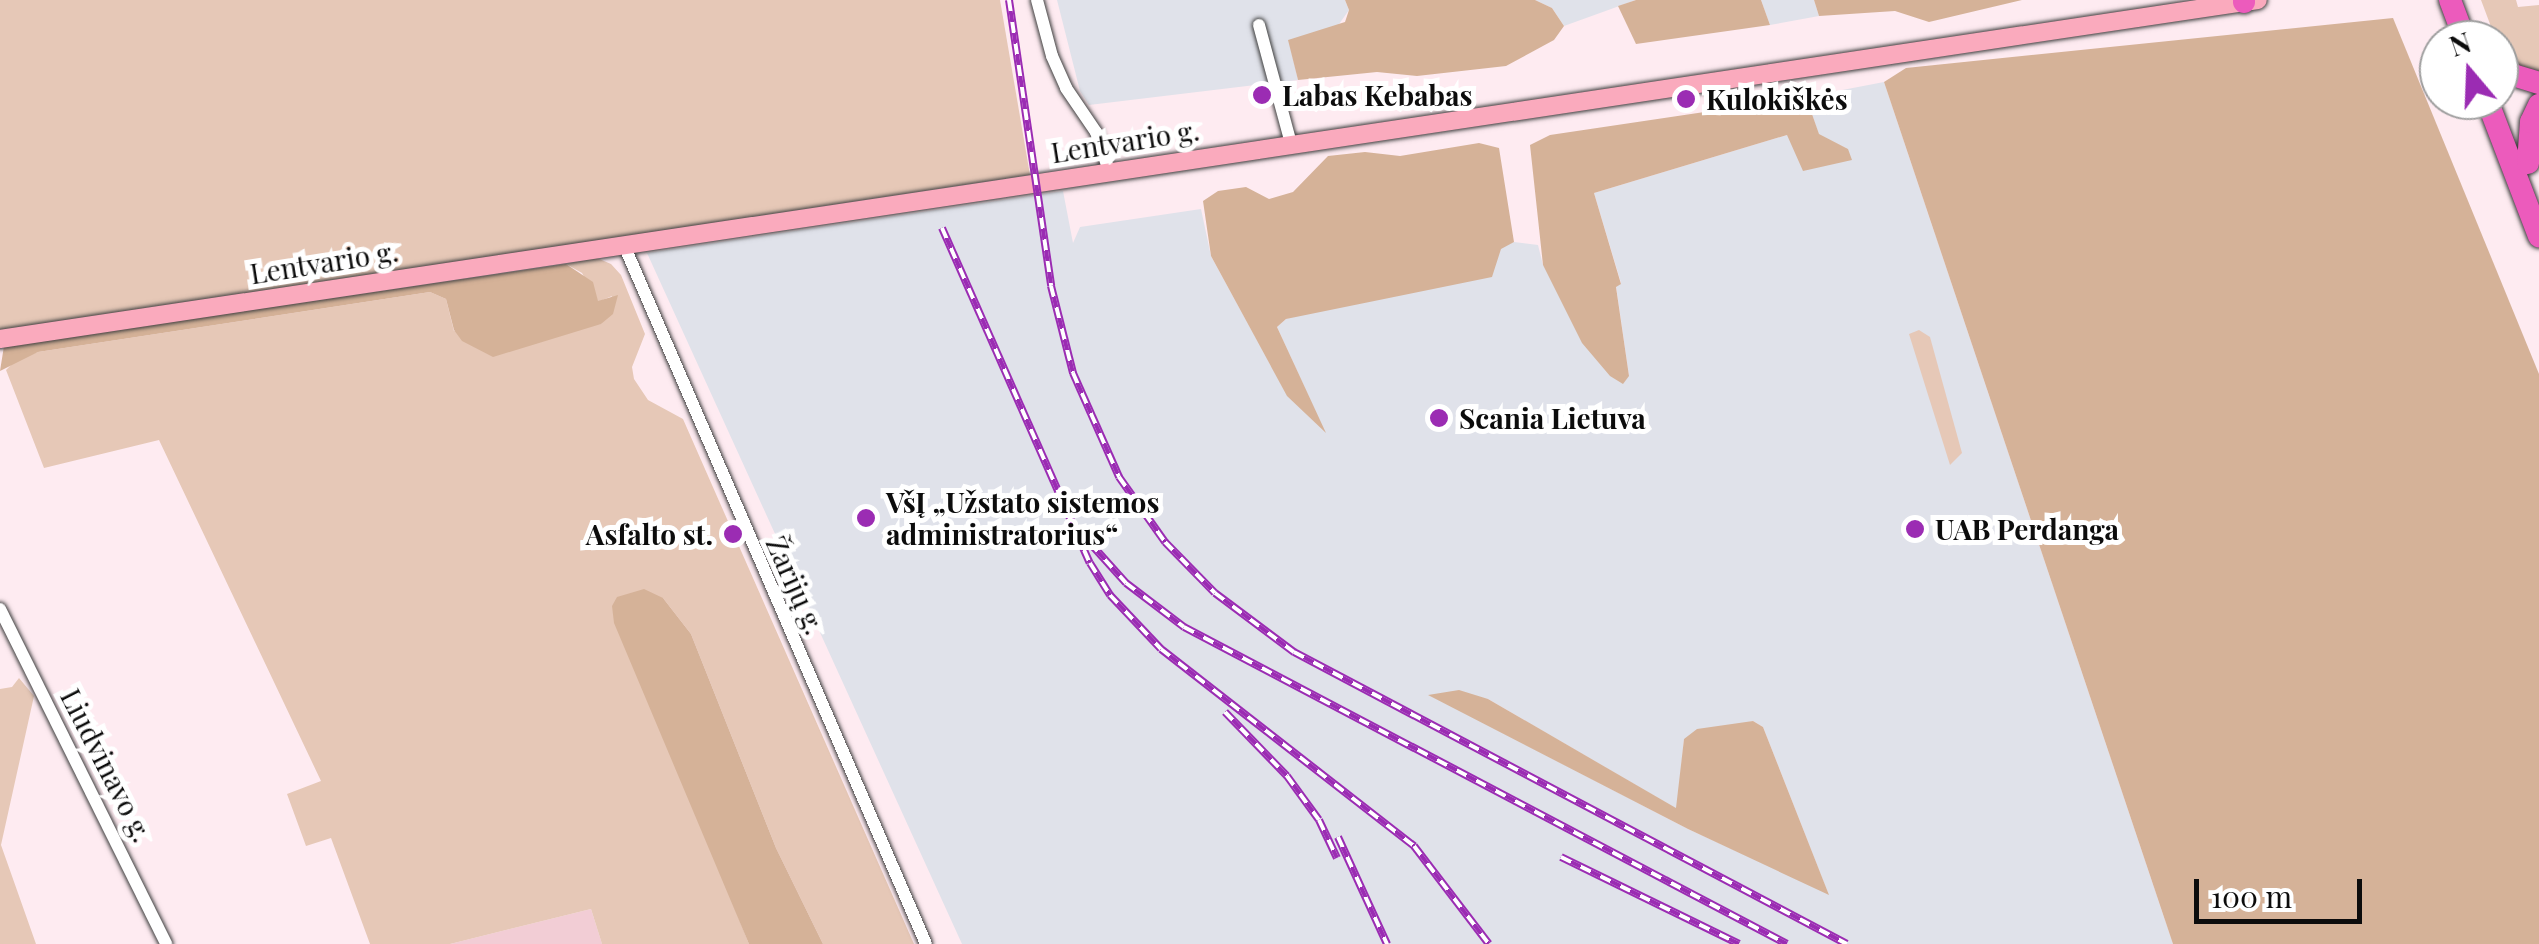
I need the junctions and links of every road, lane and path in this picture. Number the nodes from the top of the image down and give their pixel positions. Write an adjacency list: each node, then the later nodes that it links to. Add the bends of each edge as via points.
1 (1037, 0): 9 (street, via 1052,56 1096,132)
2 (2249, 1): 7 (main road, Lentvario g.)
3 (1259, 25): 7 (street)
4 (2539, 105): 8 (highway, via 2530,122)
5 (2496, 120): 11 (highway)
6 (2512, 120): 8 (highway)
7 (1291, 144): 9 (main road, Lentvario g.)
8 (2528, 163): 10 (highway)
9 (1108, 171): 12 (main road, Lentvario g.)
10 (2539, 191)
11 (2539, 236)
12 (624, 244): 13 (main road, Lentvario g.); 16 (street, Žarijų g.)
13 (0, 339)
14 (0, 609): 15 (street, Liudvinavo g.)
15 (166, 944)
16 (926, 944)

